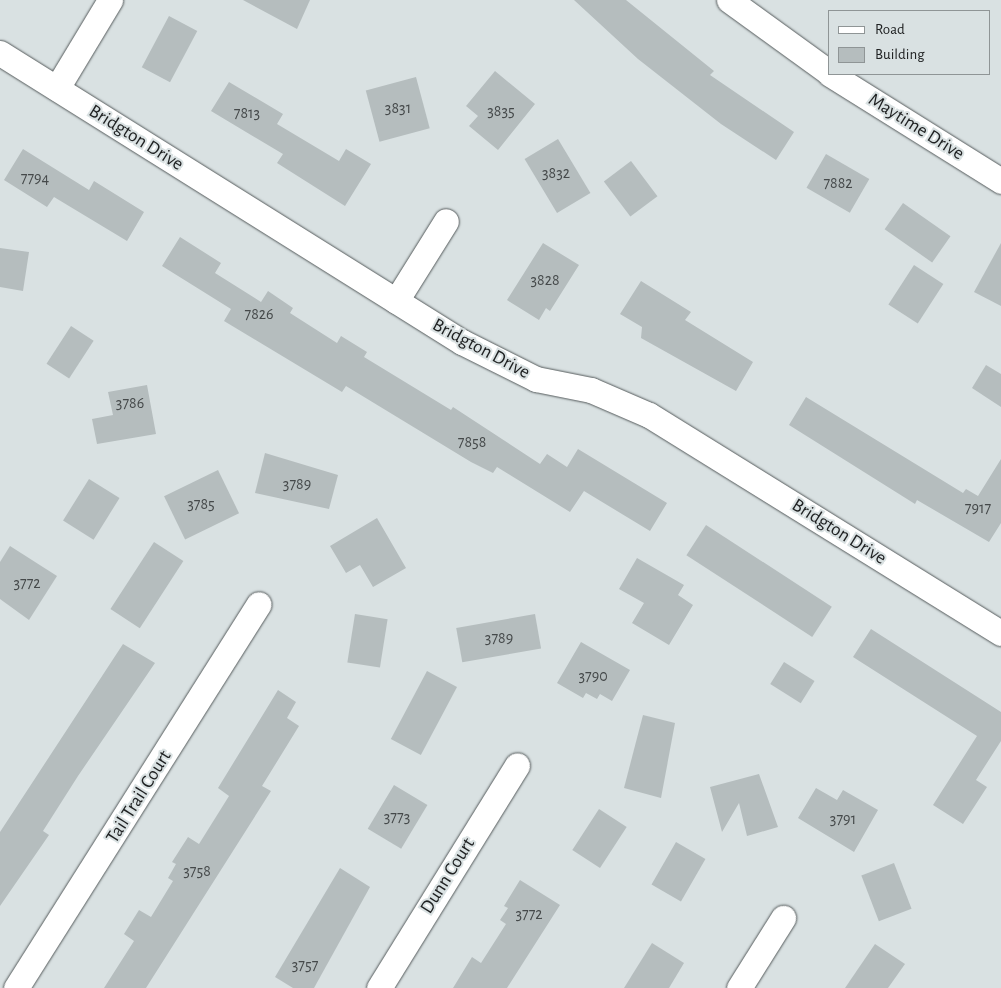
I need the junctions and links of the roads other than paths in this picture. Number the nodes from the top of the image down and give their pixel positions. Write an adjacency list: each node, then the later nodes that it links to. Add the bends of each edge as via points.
1 (110, 0): 6 (street)
2 (729, 0): 4 (street, Maytime Drive)
3 (0, 53): 6 (street, Bridgton Drive)
4 (828, 73)
5 (832, 75): 7 (street, Maytime Drive)
6 (57, 88): 9 (street, Bridgton Drive)
7 (1001, 181)
8 (446, 221): 9 (street)
9 (396, 301): 11 (street, Bridgton Drive, via 462,342 536,379 592,390 649,415)
10 (259, 604): 14 (street, Tail Trail Court)
11 (1001, 633)
12 (517, 765): 15 (street, Dunn Court)
13 (783, 918): 16 (street)
14 (16, 988)
15 (379, 988)
16 (739, 988)

